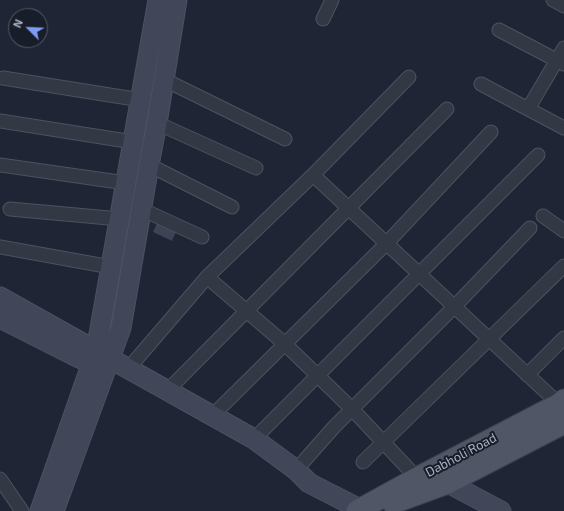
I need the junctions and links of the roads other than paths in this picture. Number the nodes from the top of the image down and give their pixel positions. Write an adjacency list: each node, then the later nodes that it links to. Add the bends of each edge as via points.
1 (158, 0): 14 (street)
2 (177, 0): 12 (street)
3 (332, 0): 6 (street)
4 (553, 0): 5 (street)
5 (564, 6)
6 (322, 19)
7 (499, 30): 9 (street)
8 (564, 48): 9 (street)
9 (560, 62): 16 (street)
10 (410, 77): 27 (street)
11 (2, 78): 14 (street)
12 (164, 80): 18 (street); 21 (street)
13 (481, 84): 16 (street)
14 (141, 100): 22 (street)
15 (447, 109): 30 (street)
16 (528, 109): 19 (street)
17 (0, 121): 22 (street)
18 (157, 123): 25 (street); 26 (street)
19 (564, 128)
20 (491, 132): 38 (street)
21 (285, 139)
22 (133, 142): 28 (street)
23 (538, 155): 42 (street)
24 (0, 165): 28 (street)
25 (149, 165): 29 (street); 32 (street)
26 (256, 168)
27 (313, 175): 30 (street); 43 (street)
28 (126, 183): 34 (street)
29 (232, 207)
30 (348, 208): 38 (street); 46 (street)
31 (10, 209): 34 (street)
32 (141, 209): 37 (street); 51 (street, via 121,328)
33 (543, 216): 36 (street)
34 (120, 219): 41 (street)
35 (530, 228): 45 (street)
36 (564, 231)
37 (202, 237)
38 (386, 244): 42 (street); 50 (street)
39 (0, 247): 41 (street)
40 (564, 266): 49 (street)
41 (111, 267): 51 (street)
42 (419, 274): 45 (street); 54 (street)
43 (207, 277): 46 (street); 52 (street)
44 (0, 297): 51 (street)
45 (454, 307): 49 (street); 56 (street)
46 (246, 311): 50 (street); 55 (street)
47 (0, 318): 51 (street)
48 (564, 338): 53 (street)
49 (489, 339): 53 (street); 60 (street)
50 (285, 344): 54 (street); 58 (street)
51 (101, 361): 52 (street); 69 (street); 70 (street)
52 (134, 372): 55 (street)
53 (527, 375): 57 (street)
54 (317, 376): 56 (street); 59 (street)
55 (167, 390): 58 (street)
56 (352, 409): 60 (street); 62 (street)
57 (562, 409): 63 (main road, Dabholi Road); 65 (main road, Dabholi Road)
58 (212, 416): 59 (street)
59 (254, 439): 62 (street)
60 (383, 442): 61 (street); 63 (street)
61 (363, 462)
62 (296, 470): 67 (street, via 309,483)
63 (417, 478): 67 (main road, Dabholi Road)
64 (0, 479): 66 (street)
65 (448, 483): 67 (main road, Dabholi Road); 71 (street)
66 (4, 496): 68 (street)
67 (371, 509)
68 (22, 511)
69 (40, 511)
70 (54, 511)
71 (501, 511)

